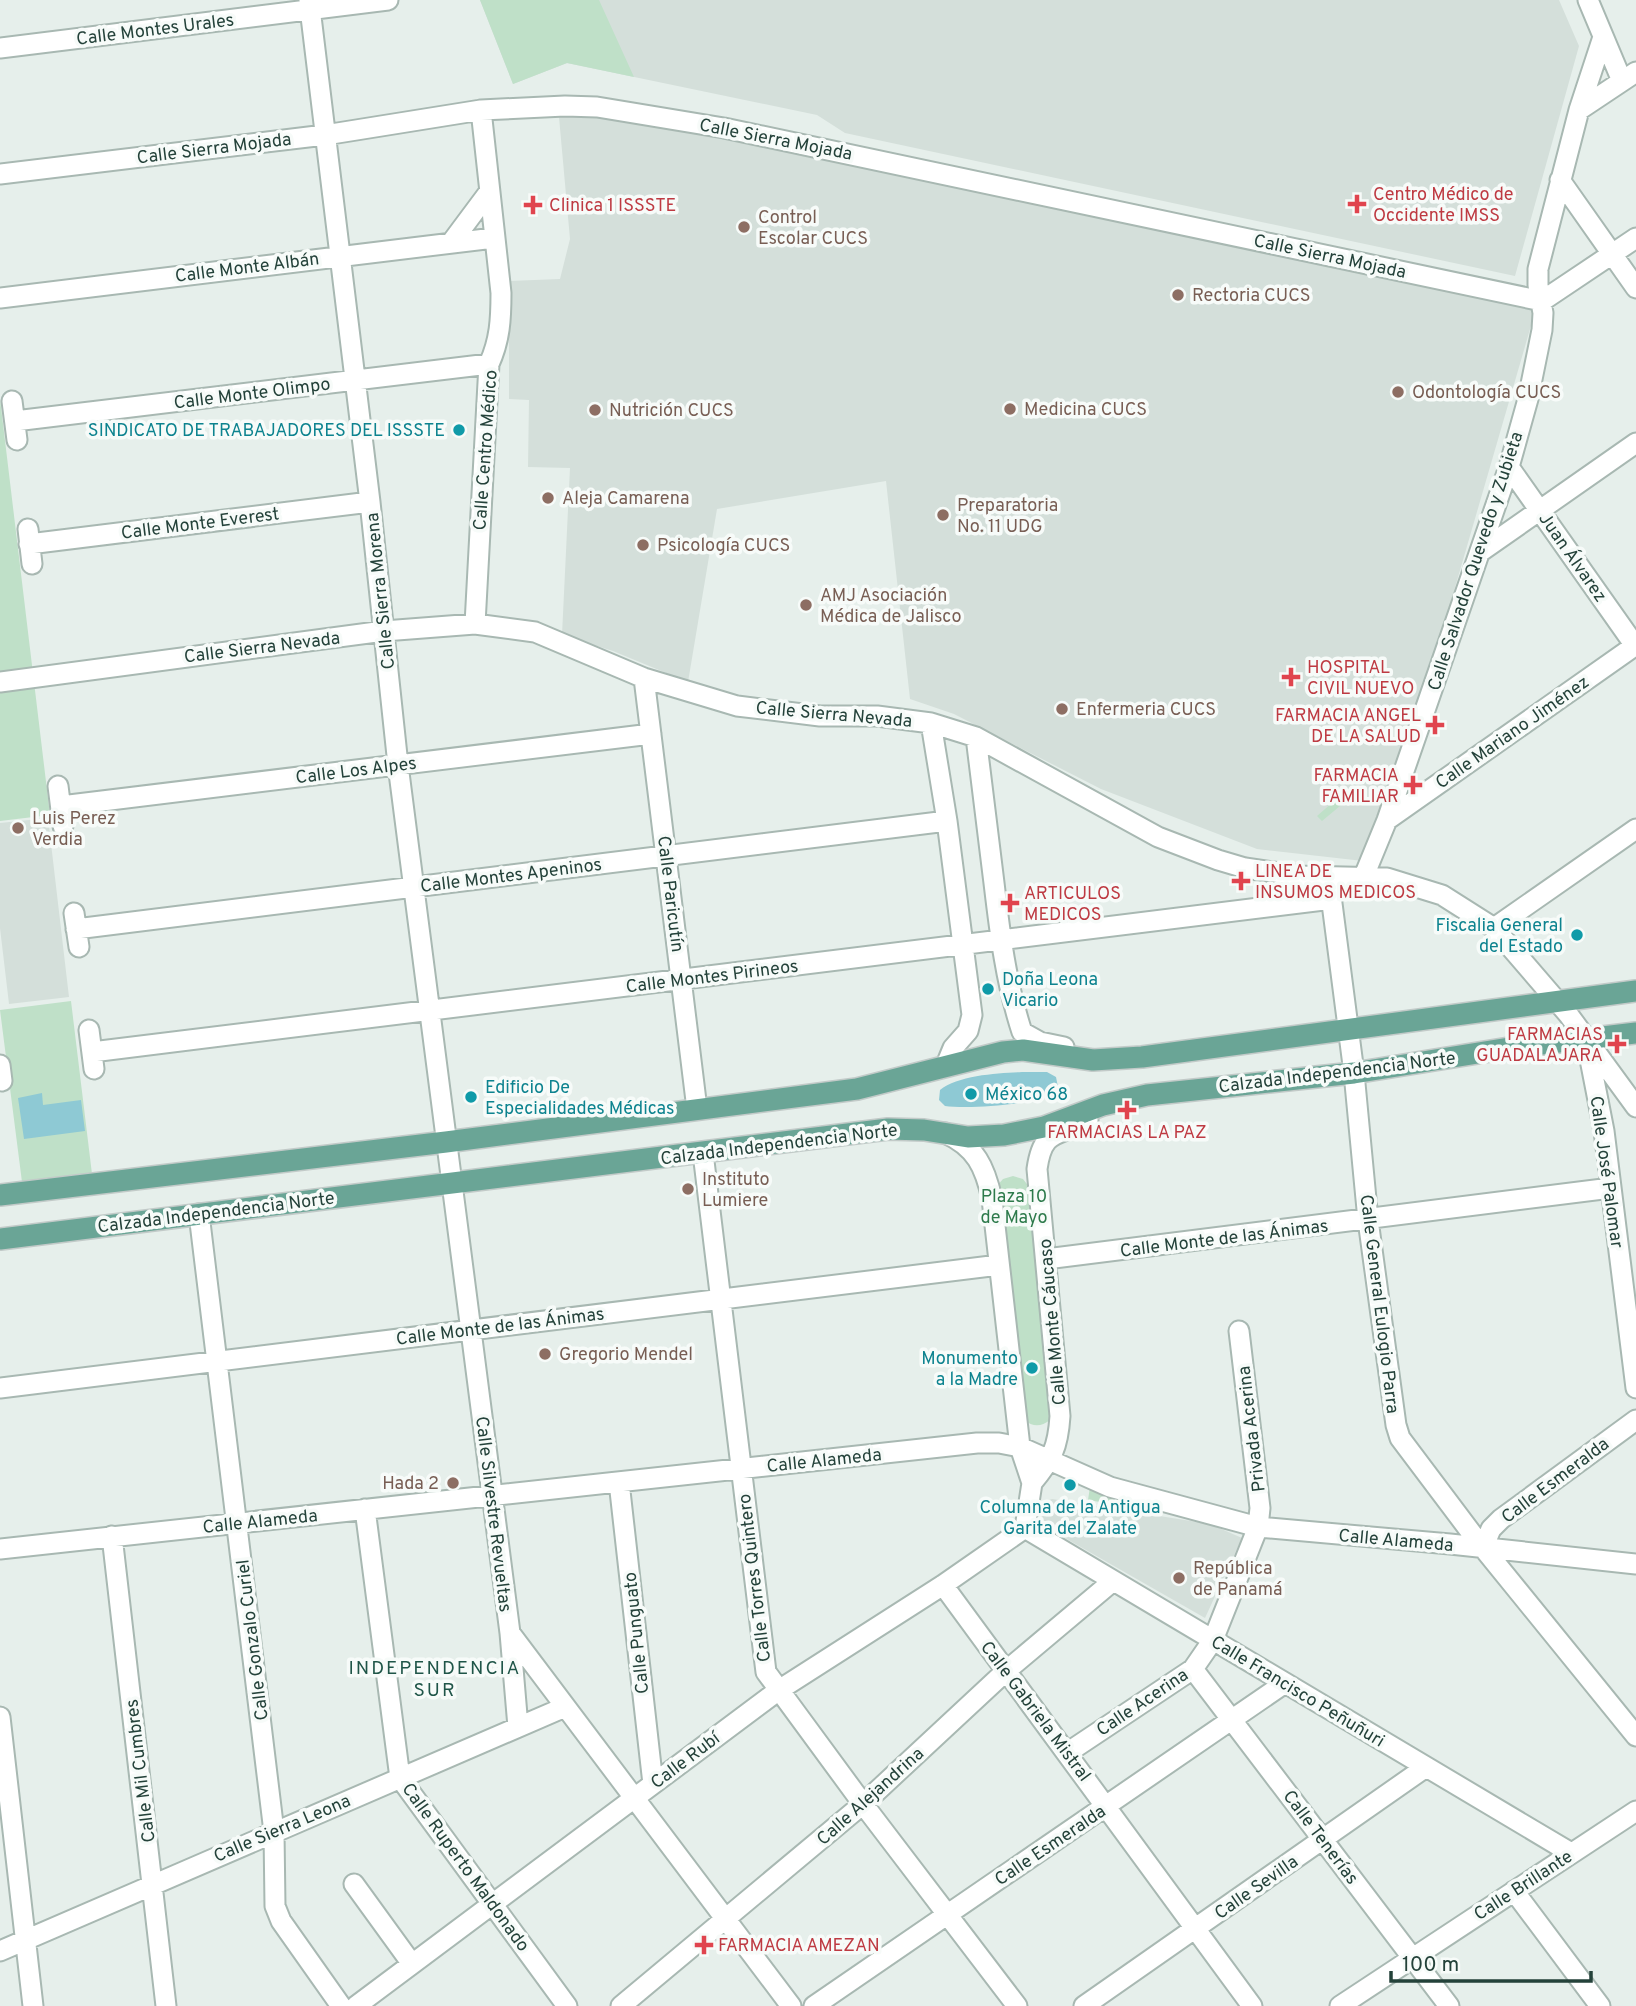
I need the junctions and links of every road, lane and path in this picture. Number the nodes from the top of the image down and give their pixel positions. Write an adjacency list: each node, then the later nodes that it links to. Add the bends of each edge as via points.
1 (388, 0): 3 (street, Calle Montes Urales)
2 (1588, 0): 4 (street)
3 (310, 5): 5 (street, Calle Montes Urales); 9 (street, Calle Sierra Morena)
4 (1603, 37): 6 (street); 8 (street, Calle Salvador Quevedo y Zubieta)
5 (0, 47)
6 (1629, 77): 8 (street)
7 (481, 110): 9 (street, Calle Sierra Mojada); 12 (street, Calle Centro Médico); 19 (street, Calle Sierra Mojada, via 597,107 724,128)
8 (1579, 110): 11 (street, Calle Salvador Quevedo y Zubieta)
9 (325, 135): 10 (street, Calle Sierra Mojada); 16 (street, Calle Sierra Morena)
10 (0, 174)
11 (1560, 180): 17 (street); 19 (street, Calle Salvador Quevedo y Zubieta, via 1538,270)
12 (489, 192): 13 (street, Calle Centro Médico); 15 (street)
13 (494, 238): 15 (street, Calle Monte Albán); 21 (street, Calle Centro Médico, via 501,323)
14 (1636, 239): 17 (street)
15 (451, 243): 16 (street, Calle Monte Albán)
16 (340, 255): 20 (street, Calle Monte Albán); 22 (street, Calle Sierra Morena)
17 (1613, 255): 18 (street); 19 (street)
18 (1636, 288)
19 (1542, 301): 25 (street, Calle Salvador Quevedo y Zubieta, via 1542,330)
20 (1, 304)
21 (489, 364): 22 (street, Calle Monte Olimpo); 30 (street, Calle Centro Médico)
22 (356, 380): 23 (street, Calle Monte Olimpo, via 16,431); 26 (street, Calle Sierra Morena)
23 (12, 401)
24 (1636, 443): 27 (street)
25 (1509, 467): 27 (street, Juan Álvarez); 29 (street, Calle Salvador Quevedo y Zubieta)
26 (370, 502): 28 (street, Calle Monte Everest); 31 (street, Calle Sierra Morena)
27 (1540, 510): 29 (street); 32 (street, Juan Álvarez)
28 (30, 546)
29 (1480, 552): 41 (street, Calle Salvador Quevedo y Zubieta)
30 (475, 624): 31 (street, Calle Sierra Nevada); 33 (street, Calle Sierra Nevada, via 534,632)
31 (384, 631): 34 (street, Calle Sierra Nevada); 38 (street, Calle Sierra Morena)
32 (1636, 646): 41 (street, Calle Mariano Jiménez)
33 (644, 678): 35 (street, Calle Sierra Nevada, via 737,706); 36 (street, Calle Paricutín)
34 (0, 682)
35 (931, 723): 37 (street, Calle Sierra Nevada); 42 (street)
36 (651, 734): 38 (street, Calle Los Alpes); 45 (street, Calle Paricutín)
37 (976, 737): 46 (street, Calle Sierra Nevada, via 1121,819 1185,848 1245,867); 52 (street)
38 (398, 765): 40 (street, Calle Los Alpes); 48 (street, Calle Sierra Morena)
39 (58, 786): 40 (street)
40 (61, 806): 43 (street)
41 (1387, 820): 47 (street, Calle Salvador Quevedo y Zubieta)
42 (947, 821): 45 (street, Calle Montes Apeninos); 53 (street)
43 (63, 826)
44 (1636, 829): 50 (street)
45 (666, 856): 48 (street, Calle Montes Apeninos); 54 (street, Calle Paricutín)
46 (1329, 876): 47 (street, Calle Sierra Nevada); 49 (street, Calle General Eulogio Parra)
47 (1364, 876): 50 (street, Calle Sierra Nevada, via 1408,883 1442,895)
48 (414, 887): 51 (street, Calle Montes Apeninos); 57 (street, Calle Sierra Morena)
49 (1332, 899): 52 (street, Calle Montes Pirineos); 59 (street, Calle General Eulogio Parra)
50 (1494, 928): 56 (street, Calle Sierra Nevada)
51 (76, 929)
52 (1001, 940): 53 (street, Calle Montes Pirineos); 62 (street, via 1007,983 1022,1032 1040,1042 1079,1049)
53 (963, 945): 54 (street, Calle Montes Pirineos); 63 (street, via 972,1015 968,1031)
54 (681, 980): 57 (street, Calle Montes Pirineos); 67 (street, Calle Paricutín)
55 (1636, 991): 56 (main road)
56 (1558, 1002): 59 (main road); 61 (street, Calle Sierra Nevada)
57 (430, 1011): 58 (street, Calle Montes Pirineos, via 93,1061); 70 (street, Calle Sierra Morena)
58 (89, 1030)
59 (1349, 1030): 62 (main road); 64 (street, Calle General Eulogio Parra)
60 (1636, 1033): 61 (main road, Calzada Independencia Norte)
61 (1587, 1039): 64 (main road, Calzada Independencia Norte); 66 (street, Calle Sierra Nevada); 68 (street, Calle José Palomar)
62 (1093, 1060): 63 (main road, via 1023,1050)
63 (946, 1065): 67 (main road, via 857,1089)
64 (1354, 1073): 65 (main road, Calzada Independencia Norte, via 1147,1095); 76 (street, Calle General Eulogio Parra)
65 (1103, 1105): 69 (main road, Calzada Independencia Norte, via 1044,1128 1004,1135 968,1137); 78 (street, Calle Monte Cáucaso, via 1086,1122 1051,1136 1040,1148 1037,1169)
66 (1636, 1108): 68 (street, via 1612,1114)
67 (697, 1109): 70 (main road)
68 (1604, 1131): 73 (street, Calle José Palomar)
69 (942, 1132): 71 (main road, Calzada Independencia Norte, via 888,1129); 79 (street, via 961,1141 986,1174)
70 (446, 1142): 72 (street, Calle Sierra Morena); 74 (main road)
71 (703, 1153): 72 (main road, Calzada Independencia Norte); 80 (street, Calle Torres Quintero)
72 (451, 1182): 75 (main road, Calzada Independencia Norte); 81 (street, Calle Silvestre Revueltas)
73 (1611, 1188): 76 (street, Calle Monte de las Ánimas); 85 (street, Calle José Palomar)
74 (0, 1195)
75 (199, 1214): 77 (main road, Calzada Independencia Norte); 83 (street, Calle Gonzalo Curiel)
76 (1368, 1220): 78 (street, Calle Monte de las Ánimas); 98 (street, Calle General Eulogio Parra, via 1395,1425)
77 (0, 1239)
78 (1046, 1259): 88 (street, Calle Monte Cáucaso, via 1060,1416)
79 (999, 1265): 80 (street, Calle Monte de las Ánimas); 87 (street)
80 (720, 1299): 81 (street, Calle Monte de las Ánimas); 89 (street, Calle Torres Quintero)
81 (471, 1330): 83 (street, Calle Monte de las Ánimas); 92 (street, Calle Silvestre Revueltas)
82 (1239, 1331): 95 (street, Privada Acerina, via 1259,1489)
83 (218, 1361): 84 (street, Calle Monte de las Ánimas); 94 (street, Calle Gonzalo Curiel)
84 (0, 1388)
85 (1636, 1388)
86 (1636, 1420): 98 (street, Calle Esmeralda, via 1501,1519)
87 (1020, 1447): 88 (street, Calle Alameda); 89 (street, Calle Alameda, via 977,1443); 91 (street)
88 (1051, 1460): 91 (street, Calle Monte Cáucaso); 95 (street, Calle Alameda, via 1110,1487)
89 (741, 1469): 90 (street, Calle Alameda); 108 (street, Calle Torres Quintero, via 765,1672)
90 (620, 1482): 92 (street, Calle Alameda); 118 (street, Calle Punguato)
91 (1032, 1483): 96 (street)
92 (492, 1496): 93 (street, Calle Alameda); 103 (street, Calle Silvestre Revueltas)
93 (365, 1509): 94 (street, Calle Alameda); 117 (street, Calle Ruperto Maldonado)
94 (238, 1523): 97 (street, Calle Alameda); 123 (street, Calle Gonzalo Curiel)
95 (1258, 1527): 98 (street, Calle Alameda); 104 (street, Calle Acerina)
96 (1025, 1528): 101 (street, Calle Francisco Peñuñuri); 102 (street, Calle Rubí)
97 (112, 1536): 99 (street, Calle Alameda); 126 (street, Calle Mil Cumbres)
98 (1483, 1548): 100 (street, Calle Alameda); 113 (street, Calle General Eulogio Parra)
99 (0, 1549)
100 (1636, 1564)
101 (1113, 1580): 104 (street, Calle Francisco Peñuñuri); 106 (street, Calle Alejandrina)
102 (943, 1586): 106 (street, Calle Gabriela Mistral); 108 (street, Calle Rubí)
103 (510, 1633): 109 (street, Calle Silvestre Revueltas); 112 (street)
104 (1213, 1640): 105 (street, Calle Acerina); 107 (street, Calle Francisco Peñuñuri)
105 (1193, 1669): 111 (street, Calle Tenerías); 115 (street, Calle Acerina)
106 (1006, 1671): 115 (street, Calle Gabriela Mistral); 120 (street, Calle Alejandrina)
107 (1285, 1683): 111 (street, Calle Esmeralda); 116 (street, Calle Francisco Peñuñuri)
108 (779, 1690): 118 (street, Calle Rubí); 120 (street, Calle Torres Quintero)
109 (565, 1707): 112 (street, Calle Sierra Leona); 119 (street, Calle Silvestre Revueltas)
110 (0, 1717): 114 (street)
111 (1232, 1721): 121 (street, Calle Esmeralda); 124 (street, Calle Tenerías)
112 (518, 1727): 117 (street, Calle Sierra Leona)
113 (1636, 1736)
114 (2, 1745): 133 (street)
115 (1067, 1753): 121 (street, Calle Gabriela Mistral)
116 (1426, 1767): 124 (street, Calle Sevilla); 125 (street, Calle Francisco Peñuñuri)
117 (400, 1777): 123 (street, Calle Sierra Leona); 129 (street, Calle Ruperto Maldonado)
118 (653, 1784): 119 (street, Calle Rubí)
119 (634, 1798): 129 (street, Calle Rubí); 131 (street, Calle Silvestre Revueltas)
120 (863, 1804): 130 (street, Calle Torres Quintero); 131 (street, Calle Alejandrina)
121 (1107, 1807): 130 (street, Calle Esmeralda); 132 (street, Calle Gabriela Mistral)
122 (1636, 1811): 125 (street, Calle Brillante)
123 (274, 1832): 126 (street, Calle Sierra Leona); 139 (street, Calle Gonzalo Curiel, via 277,1914)
124 (1324, 1841): 132 (street, Calle Sevilla); 135 (street, Calle Tenerías)
125 (1571, 1853): 128 (street, Calle Brillante)
126 (153, 1884): 133 (street, Calle Sierra Leona); 138 (street, Calle Mil Cumbres)
127 (354, 1884): 136 (street)
128 (1514, 1891): 135 (street, Calle Brillante); 150 (street)
129 (493, 1904): 136 (street, Calle Rubí); 141 (street, Calle Ruperto Maldonado)
130 (948, 1915): 144 (street, Calle Esmeralda); 145 (street, Calle Torres Quintero)
131 (725, 1919): 142 (street, Calle Alejandrina); 143 (street, Calle Silvestre Revueltas)
132 (1196, 1929): 146 (street, Calle Sevilla); 147 (street, Calle Gabriela Mistral)
133 (25, 1939): 134 (street, Calle Sierra Leona); 137 (street)
134 (0, 1951)
135 (1412, 1957): 148 (street, Calle Brillante); 149 (street, Calle Tenerías)
136 (412, 1964): 140 (street, Calle Rubí)
137 (33, 2006)
138 (166, 2006)
139 (341, 2006)
140 (356, 2006)
141 (567, 2006)
142 (621, 2006)
143 (791, 2006)
144 (814, 2006)
145 (1017, 2006)
146 (1084, 2006)
147 (1252, 2006)
148 (1340, 2006)
149 (1449, 2006)
150 (1600, 2006)

